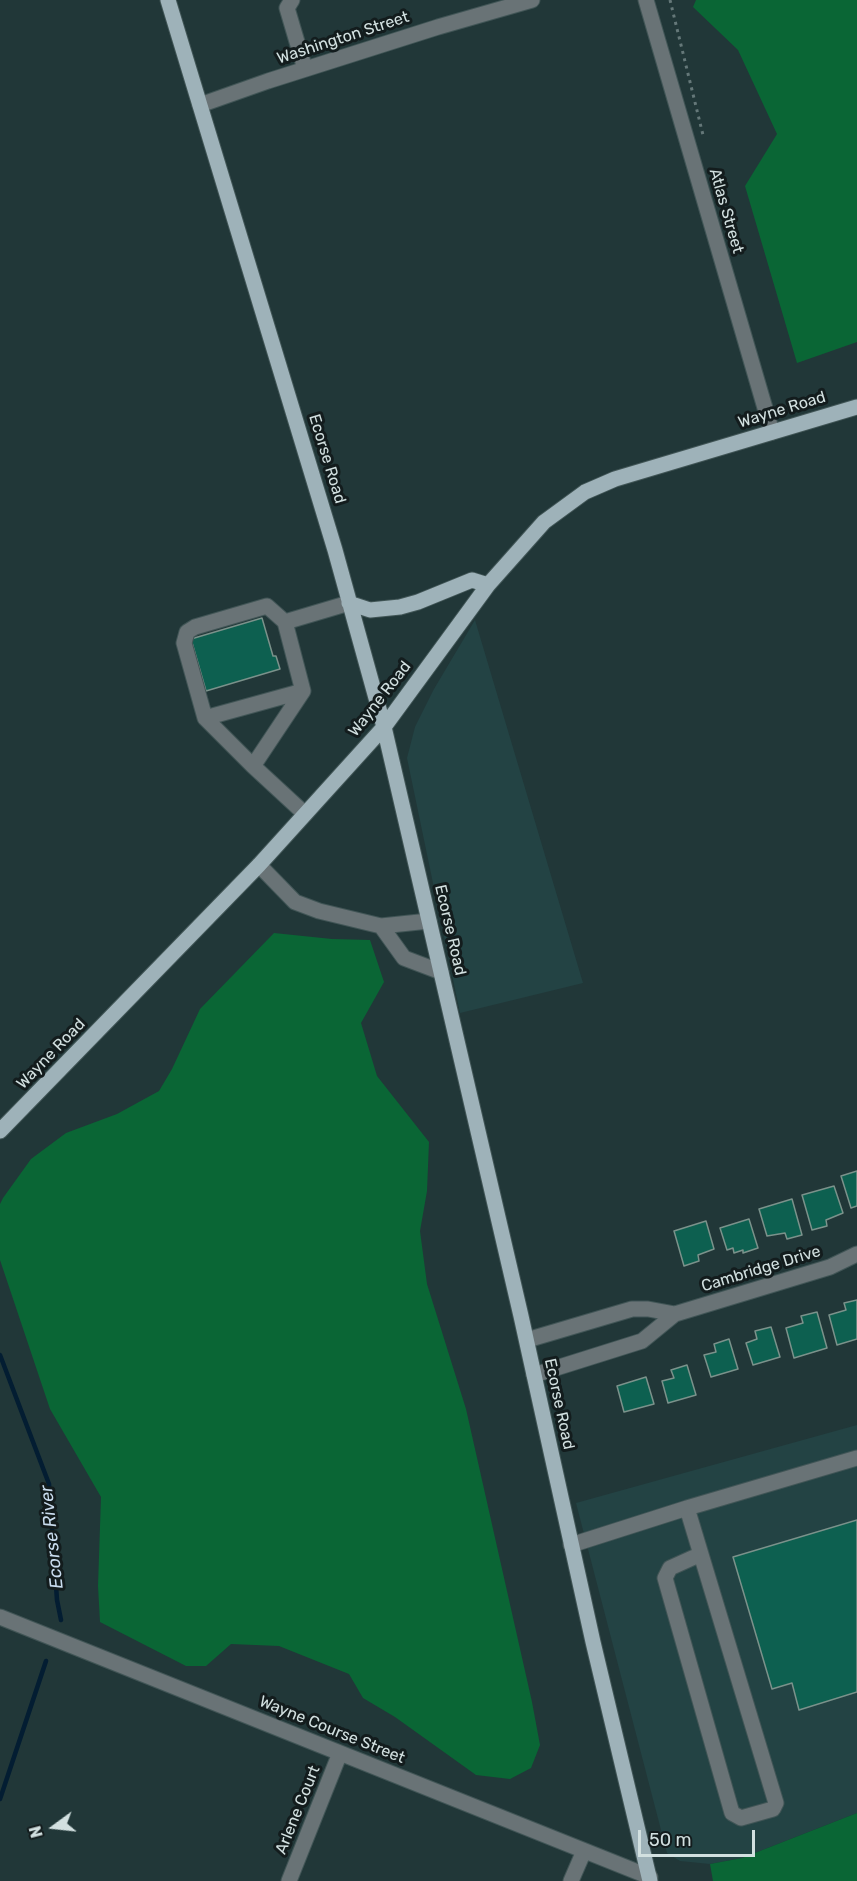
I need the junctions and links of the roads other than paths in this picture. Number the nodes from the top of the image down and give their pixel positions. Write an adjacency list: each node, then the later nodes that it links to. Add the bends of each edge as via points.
1 (168, 0): 6 (main road, Ecorse Road)
2 (292, 0): 5 (street, via 287,8)
3 (532, 0): 5 (street, Washington Street)
4 (646, 0): 8 (street, Atlas Street)
5 (305, 69): 6 (street, Washington Street)
6 (200, 105): 10 (main road, Ecorse Road)
7 (857, 406): 8 (main road, Wayne Road)
8 (772, 432): 9 (main road, Wayne Road, via 615,479 585,492 544,522)
9 (488, 585): 10 (main road, via 472,580 400,607 370,610); 14 (main road, Wayne Road)
10 (349, 603): 11 (street); 14 (main road, Ecorse Road)
11 (285, 622): 12 (street); 13 (street, via 267,606 188,632 184,643)
12 (303, 690): 13 (street); 15 (street)
13 (205, 718): 15 (street)
14 (384, 727): 16 (main road, Wayne Road); 18 (main road, Ecorse Road)
15 (253, 766): 16 (street)
16 (305, 814): 17 (main road, Wayne Road)
17 (259, 865): 19 (street, via 295,902); 21 (main road, Wayne Road)
18 (429, 921): 19 (street); 20 (main road, Ecorse Road)
19 (381, 926): 20 (street, via 404,958)
20 (441, 972): 24 (main road, Ecorse Road)
21 (0, 1131)
22 (857, 1254): 23 (street, Cambridge Drive, via 830,1267)
23 (675, 1314): 24 (street, Cambridge Drive, via 632,1309); 25 (street, Cambridge Drive, via 642,1341)
24 (526, 1340): 25 (main road, Ecorse Road)
25 (534, 1375): 28 (main road, Ecorse Road)
26 (857, 1458): 27 (street)
27 (687, 1508): 28 (street); 29 (street)
28 (571, 1545): 33 (main road, Ecorse Road)
29 (701, 1554): 29 (street, via 776,1803 773,1809 741,1818 732,1813 665,1578 670,1568)
30 (0, 1617): 31 (street, Wayne Course Street)
31 (340, 1753): 32 (street, Wayne Course Street); 34 (street, Arlene Court)
32 (584, 1851): 33 (street, Wayne Course Street); 35 (street)
33 (650, 1879)
34 (289, 1881)
35 (571, 1881)

